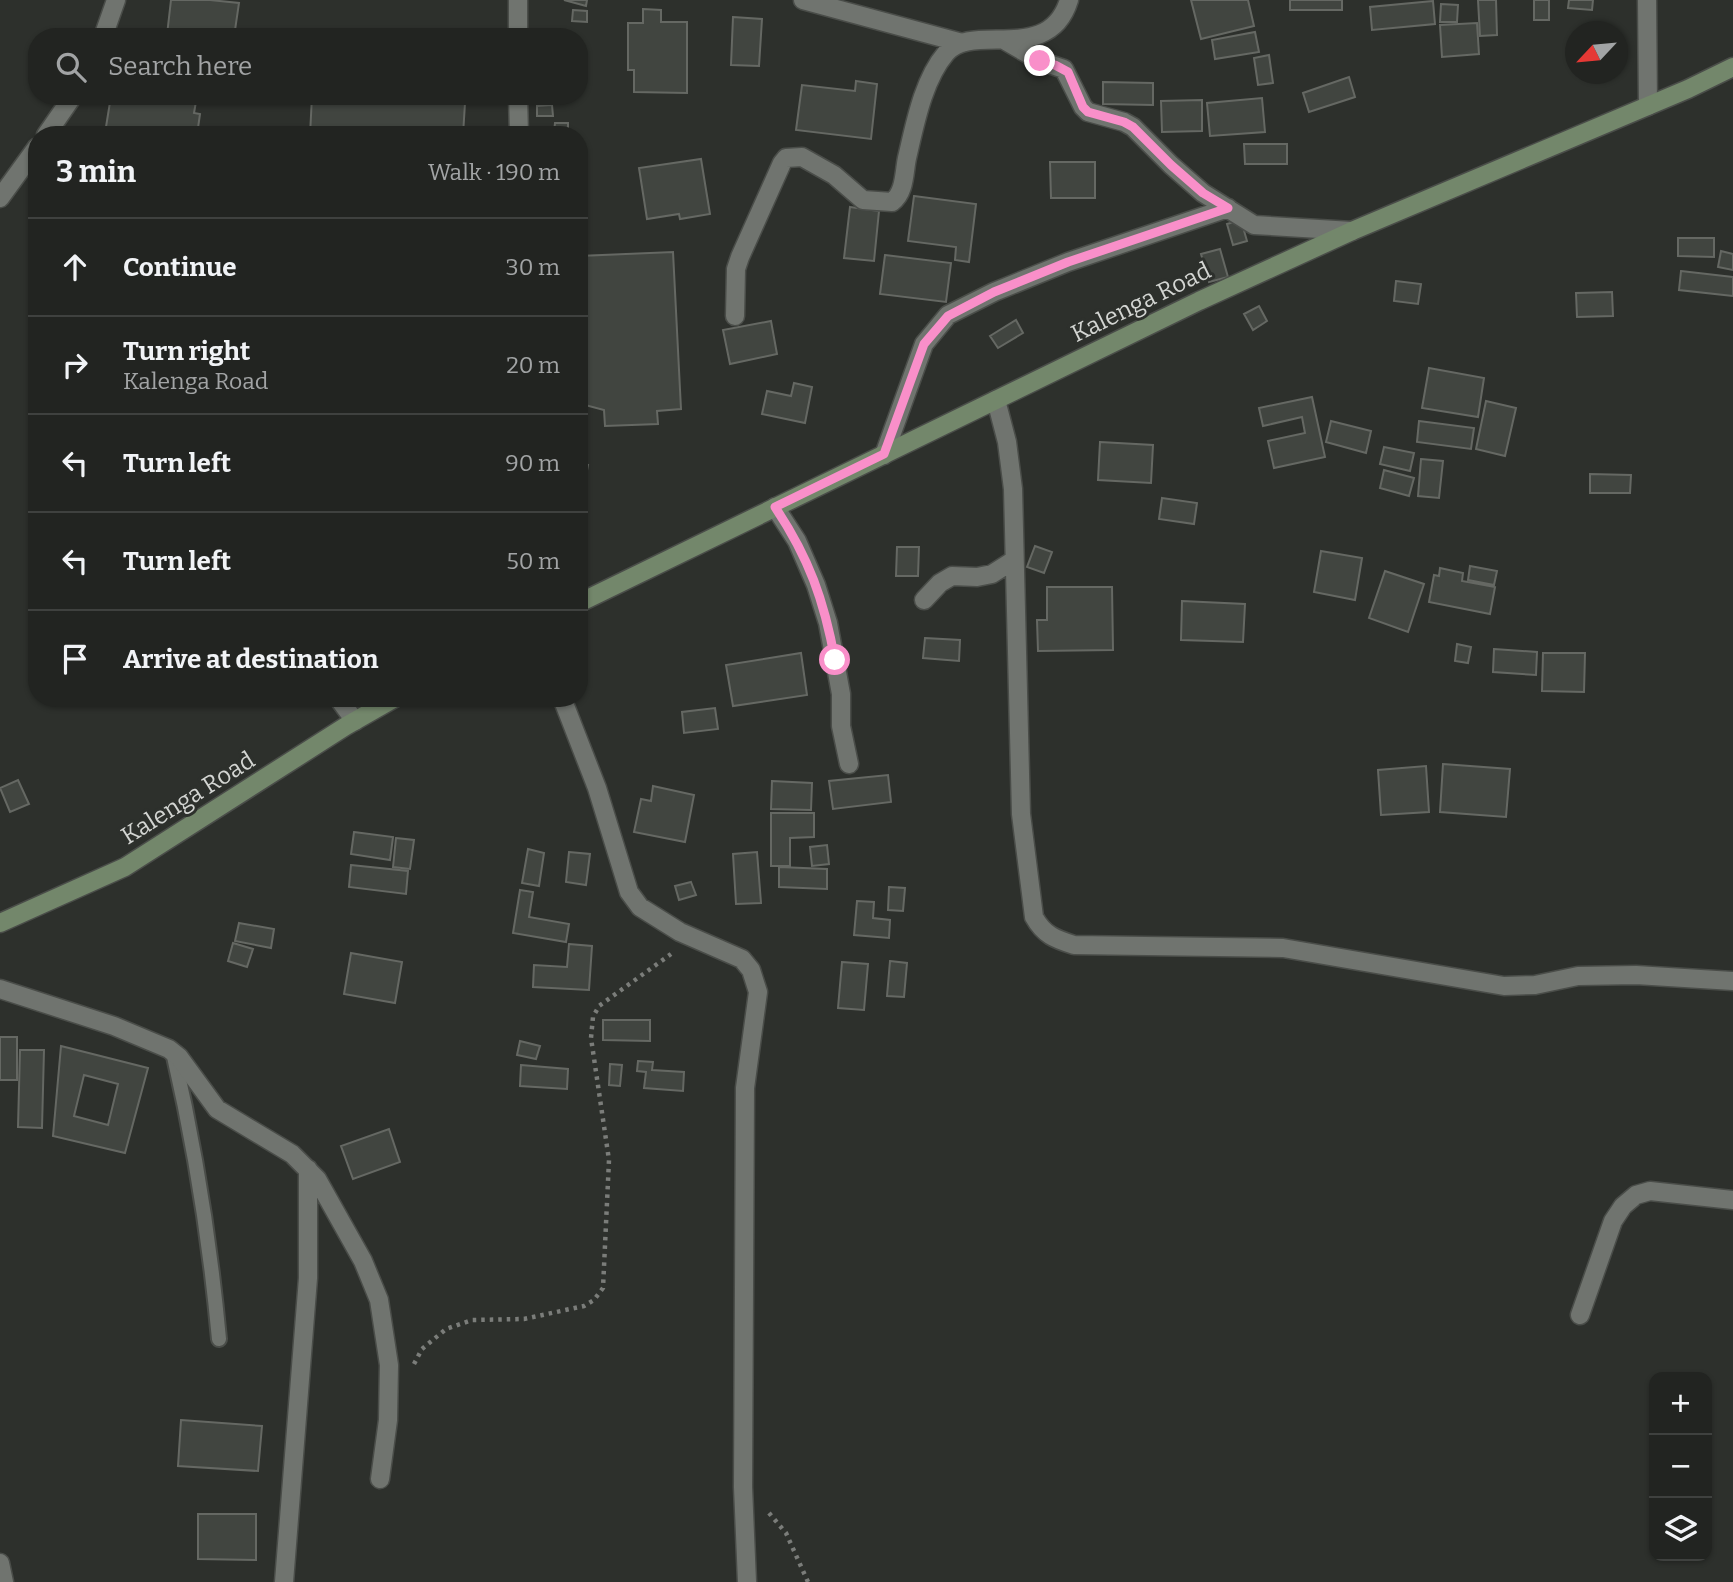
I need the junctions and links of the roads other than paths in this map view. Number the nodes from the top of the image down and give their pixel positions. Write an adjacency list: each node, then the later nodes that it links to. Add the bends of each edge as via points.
1 (116, 0): 6 (street)
2 (518, 0): 7 (street)
3 (803, 0): 9 (street)
4 (1069, 0): 8 (street, via 1065,15 1049,29)
5 (1647, 0): 13 (street)
6 (106, 28)
7 (518, 28)
8 (1004, 40): 9 (street); 18 (street, via 1064,69 1088,112 1133,127 1203,193)
9 (962, 43): 20 (street, via 945,54 928,83 895,200 863,200 834,175 802,157 789,157 782,163 736,269)
10 (1733, 67): 13 (main road, Kalenga Road)
11 (68, 105): 14 (street)
12 (518, 105): 15 (street)
13 (1648, 106): 19 (main road, Kalenga Road)
14 (58, 126)
15 (519, 126)
16 (28, 159): 17 (street)
17 (0, 198)
18 (1228, 208): 19 (street, via 1254,225); 22 (street, via 1068,262 948,316 924,344)
19 (1352, 231): 21 (main road, Kalenga Road)
20 (735, 316)
21 (996, 400): 22 (main road, Kalenga Road); 24 (street, via 1013,489)
22 (884, 454): 23 (main road, Kalenga Road)
23 (775, 507): 25 (main road, Kalenga Road); 31 (street, via 797,541 828,623)
24 (1014, 560): 26 (street, via 992,574 953,576); 33 (street, via 1021,814 1034,917 1052,939 1074,944 1283,948 1504,986 1578,976 1636,975)
25 (588, 599)
26 (924, 600)
27 (345, 707): 30 (street)
28 (379, 707): 30 (main road, Kalenga Road)
29 (566, 707): 44 (street, via 629,892 640,907 680,932 742,959 758,992 745,1088 743,1487)
30 (355, 721): 32 (main road, Kalenga Road, via 125,867)
31 (849, 764)
32 (0, 923)
33 (1730, 984)
34 (0, 989): 35 (street, via 114,1026)
35 (173, 1052): 36 (street, via 217,1109 292,1154); 39 (lane, via 193,1142)
36 (308, 1170): 40 (street, via 348,1232 379,1300 389,1365); 43 (street, via 308,1278)
37 (1733, 1200): 38 (street, via 1650,1191 1636,1195 1614,1221)
38 (1580, 1315)
39 (219, 1339)
40 (380, 1479)
41 (0, 1563): 42 (street)
42 (4, 1582)
43 (284, 1582)
44 (747, 1582)

